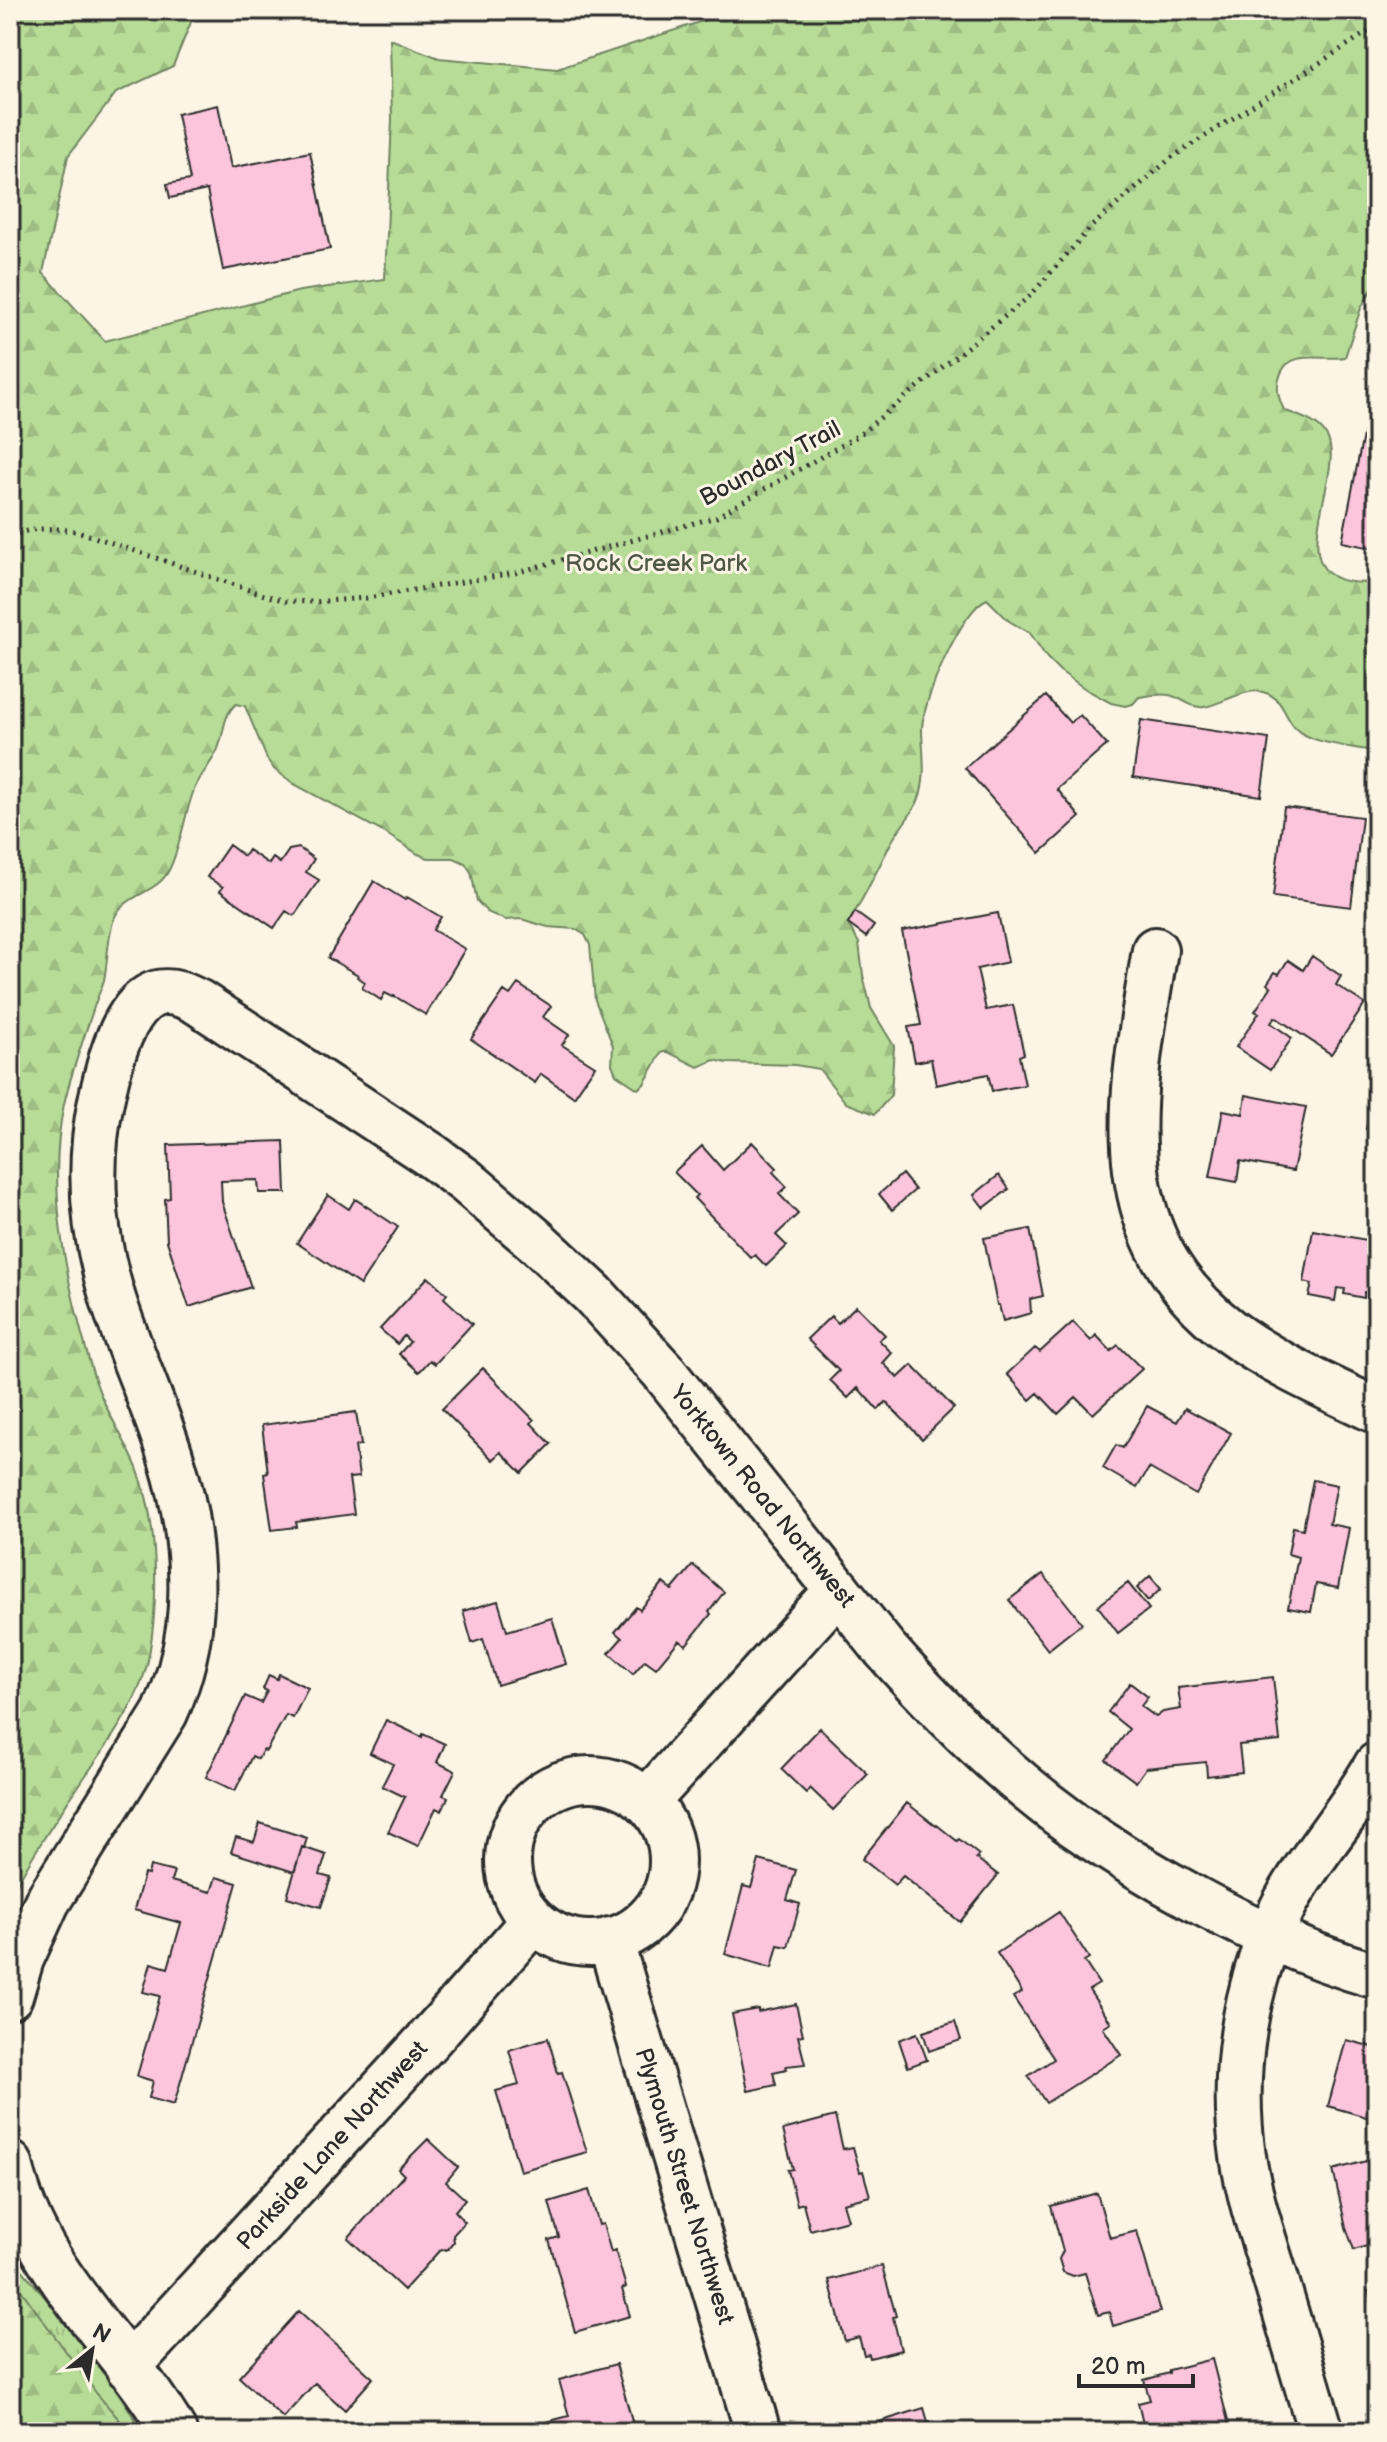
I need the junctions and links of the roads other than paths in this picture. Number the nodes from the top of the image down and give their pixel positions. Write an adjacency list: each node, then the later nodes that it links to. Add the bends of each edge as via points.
1 (1155, 950): 2 (street, via 1132,1121 1136,1172 1154,1238 1197,1302 1232,1332)
2 (1377, 1411)
3 (838, 1590): 5 (street); 7 (street, Yorktown Road Northwest, via 935,1704 1048,1805 1146,1872); 10 (street, Yorktown Road Northwest, via 663,1371 535,1240 466,1181 198,1002 183,994 150,995 139,1003 111,1062 97,1121 93,1181 113,1297 169,1448 182,1499 193,1586 190,1635 165,1713 47,1902)
4 (1377, 1765): 7 (street, via 1304,1872)
5 (647, 1801): 6 (street, via 623,1785 597,1780 572,1782 528,1807 514,1827 507,1875 515,1898); 8 (street, via 668,1830 671,1881 653,1915 634,1931)
6 (533, 1921): 8 (street, via 572,1940); 12 (street, Parkside Lane Northwest)
7 (1270, 1937): 9 (street, Yorktown Road Northwest); 15 (street, via 1247,2007 1239,2120 1256,2215)
8 (610, 1940): 14 (street, Plymouth Street Northwest)
9 (1377, 1976)
10 (10, 1996)
11 (10, 2164): 12 (street, via 33,2231 53,2267)
12 (128, 2367): 13 (street)
13 (174, 2432)
14 (758, 2432)
15 (1321, 2432)

